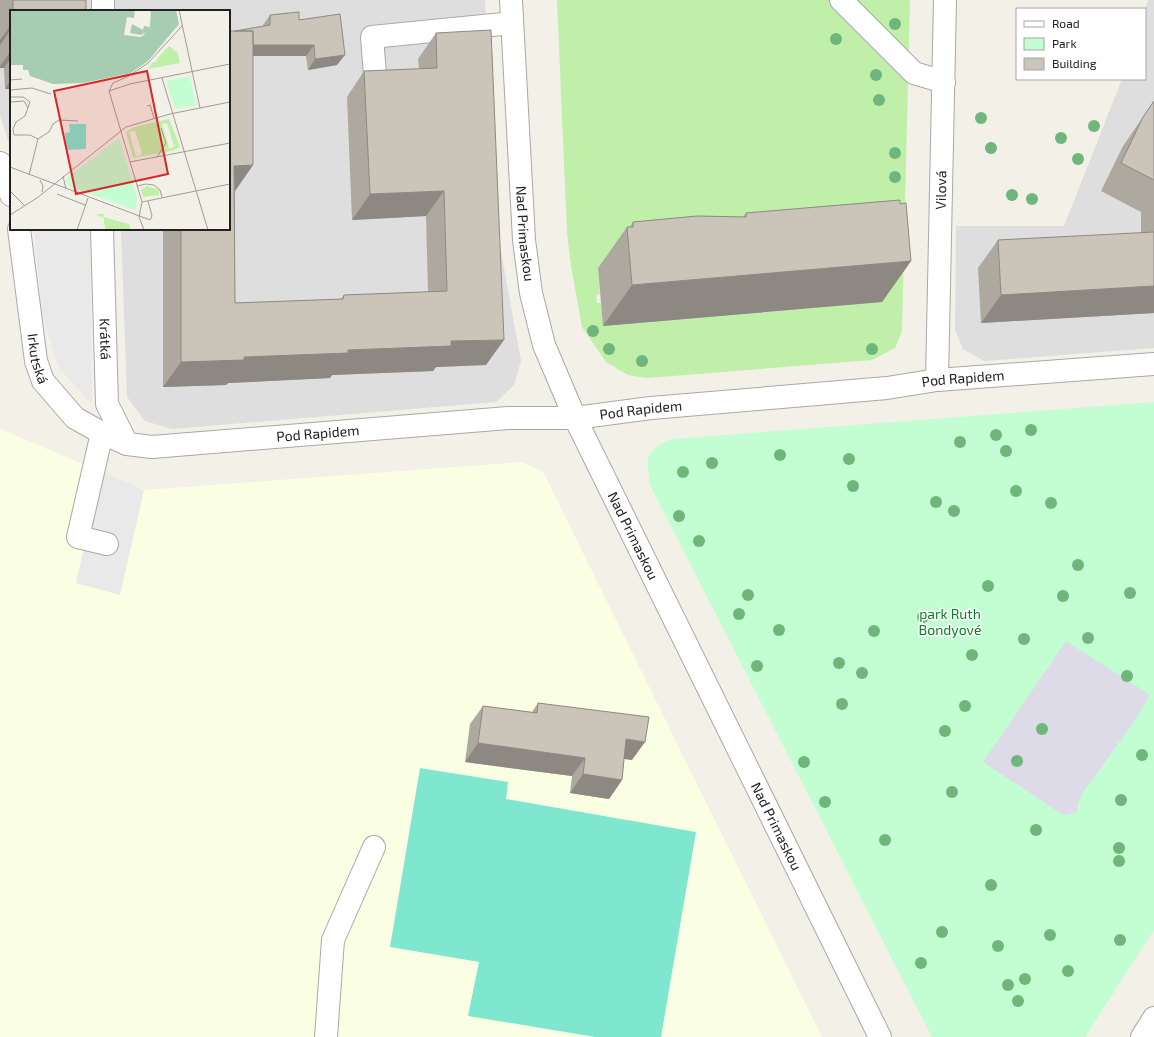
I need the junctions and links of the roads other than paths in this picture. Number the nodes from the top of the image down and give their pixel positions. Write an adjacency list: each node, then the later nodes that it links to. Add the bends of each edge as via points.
1 (511, 0): 4 (street, Nad Primaskou)
2 (841, 0): 6 (street, via 914,73)
3 (945, 0): 6 (street, Vilová)
4 (512, 23): 5 (street, via 372,37); 13 (street, Nad Primaskou, via 524,240 531,293 544,345)
5 (375, 75)
6 (944, 82): 12 (street, Vilová)
7 (0, 162): 8 (street)
8 (10, 192)
9 (19, 230): 14 (street, Irkutská, via 36,361 44,381 75,418)
10 (102, 230): 15 (street, Krátká, via 107,404)
11 (1154, 364): 12 (street, Pod Rapidem)
12 (936, 380): 13 (street, Pod Rapidem, via 887,388 651,408)
13 (575, 418): 15 (street, Pod Rapidem, via 508,418 152,447); 20 (street, Nad Primaskou)
14 (102, 433): 15 (street, Irkutská); 16 (street, via 78,537)
15 (127, 444)
16 (107, 544)
17 (374, 847): 19 (street, via 332,940)
18 (1154, 1018): 21 (street)
19 (326, 1037)
20 (880, 1037)
21 (1142, 1037)

